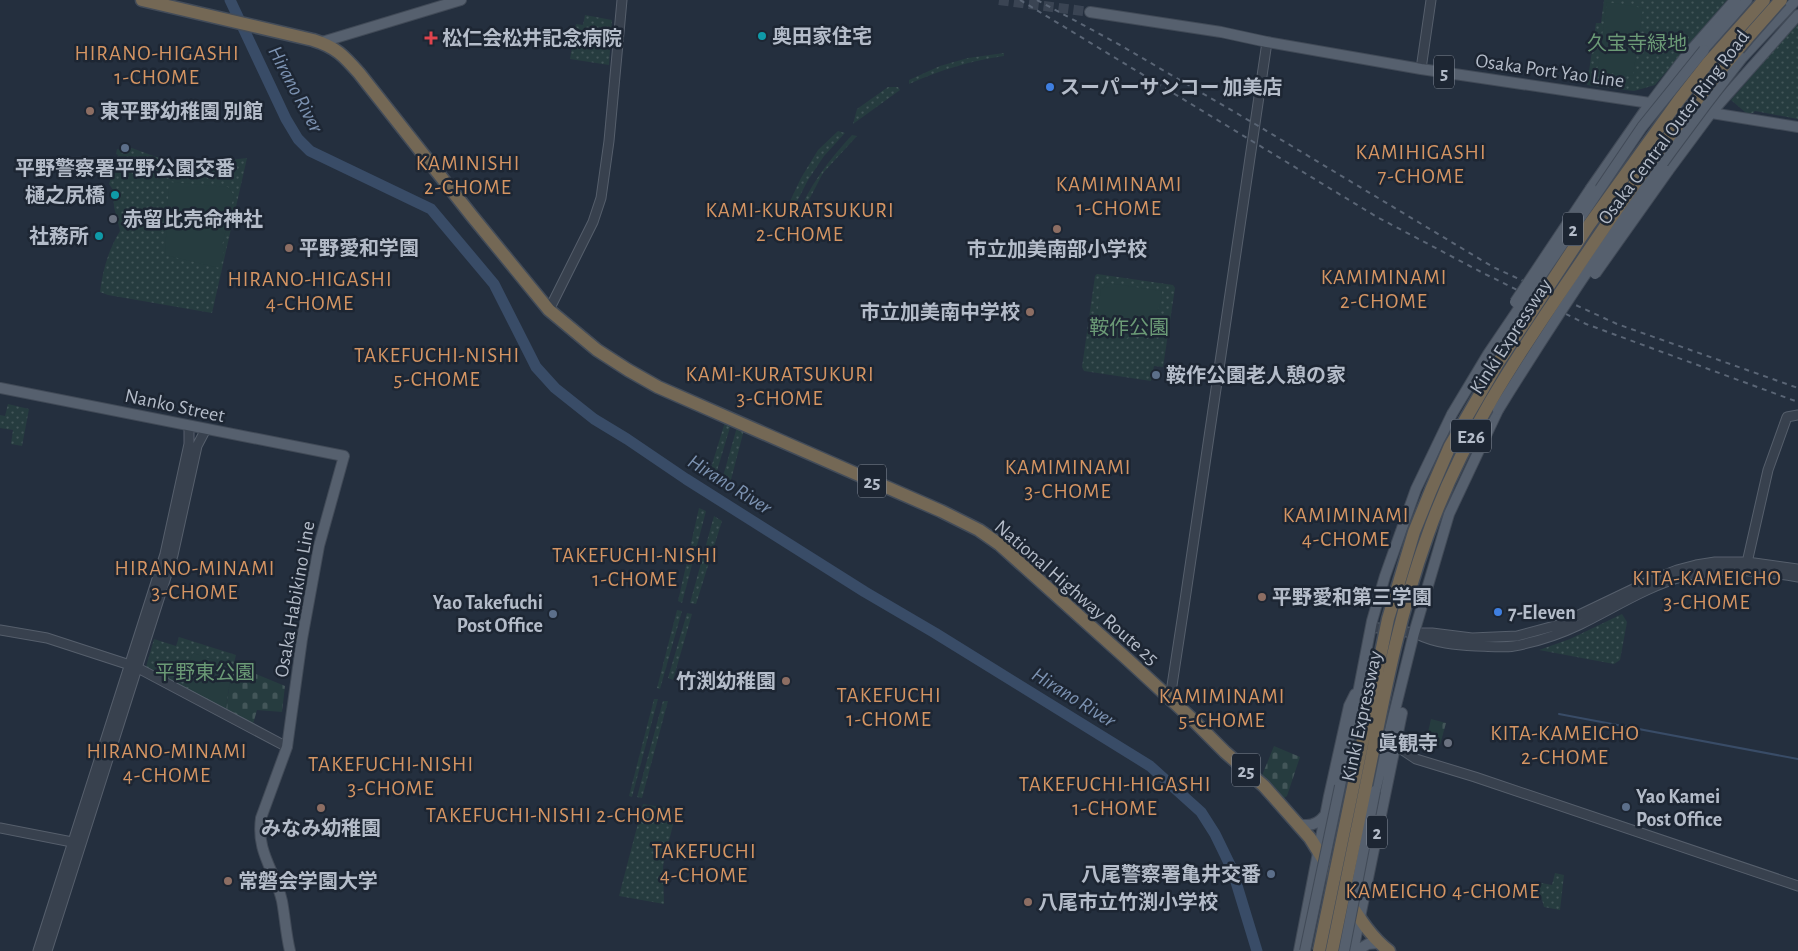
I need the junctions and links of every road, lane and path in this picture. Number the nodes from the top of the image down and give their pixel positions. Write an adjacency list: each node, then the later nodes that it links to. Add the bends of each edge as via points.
1 (142, 0): 12 (highway, National Highway Route 25 / 25)
2 (461, 0): 12 (main road)
3 (622, 0): 18 (street, via 601,198 593,222)
4 (1430, 0): 14 (street)
5 (1735, 0): 15 (main road, 2)
6 (1747, 0): 19 (main road, Osaka Central Outer Ring Road / 2, bridge, via 1642,127)
7 (1764, 0): 56 (highway, Kinki Expressway / E26, bridge, via 1679,100 1600,210 1514,337 1450,446 1414,532 1388,619)
8 (1781, 0): 57 (highway, Kinki Expressway / E26, bridge, via 1719,70 1659,148 1510,368 1462,451 1427,535 1401,622)
9 (1796, 0): 20 (main road, Osaka Central Outer Ring Road / 2, bridge, via 1742,58 1641,192)
10 (1090, 12): 13 (main road, Osaka Port Yao Line / 5, via 1214,30)
11 (1798, 15): 16 (main road, 2)
12 (322, 42): 18 (highway, National Highway Route 25 / 25, via 345,56)
13 (1266, 42): 14 (main road, Osaka Port Yao Line / 5); 36 (street, via 1184,608 1171,692)
14 (1421, 69): 15 (main road, Osaka Port Yao Line / 5)
15 (1650, 103): 16 (main road, Osaka Port Yao Line / 5); 19 (main road, 2, bridge, via 1510,310)
16 (1712, 113): 17 (main road, Osaka Port Yao Line / 5); 20 (main road, 2, bridge, via 1536,360)
17 (1798, 127)
18 (549, 310): 36 (highway, National Highway Route 25 / 25, via 596,350 658,386 979,530 1044,583)
19 (1488, 354): 30 (main road, Osaka Central Outer Ring Road / 2, bridge, via 1452,414 1416,489 1385,576)
20 (1522, 371): 32 (main road, Osaka Central Outer Ring Road / 2, bridge, via 1498,410 1449,514)
21 (0, 388): 24 (main road, Nanko Street)
22 (0, 394): 24 (main road, Nanko Street)
23 (1798, 415): 27 (street, via 1787,417 1768,470)
24 (190, 429): 25 (main road, Nanko Street); 34 (street, via 165,554)
25 (205, 432): 26 (main road, Nanko Street); 34 (street, via 197,446 173,555)
26 (342, 459): 38 (main road, Osaka Habikino Line, via 319,546)
27 (1747, 566): 28 (street); 29 (street); 32 (street, via 1716,562 1677,570 1558,625 1531,634 1488,638)
28 (1798, 569)
29 (1798, 577)
30 (1371, 627): 32 (street); 35 (main road, Osaka Central Outer Ring Road / 2)
31 (0, 630): 34 (street, via 47,638)
32 (1414, 633): 33 (main road, Osaka Central Outer Ring Road / 2)
33 (1408, 660): 37 (main road, 2, via 1408,683); 58 (main road, Osaka Central Outer Ring Road / 2, bridge, via 1375,791)
34 (133, 666): 38 (street); 42 (street); 48 (street)
35 (1361, 682): 39 (main road, via 1349,706); 55 (main road, Osaka Central Outer Ring Road / 2, bridge)
36 (1166, 696): 40 (highway, National Highway Route 25 / 25, via 1264,786)
37 (1395, 745): 43 (main road, 2); 46 (street, via 1416,759)
38 (287, 747): 53 (main road, Osaka Habikino Line, via 259,831 281,899)
39 (1326, 814): 40 (main road, via 1322,820 1310,825); 44 (main road)
40 (1298, 824): 44 (highway, National Highway Route 25 / 25)
41 (0, 828): 42 (street)
42 (72, 842): 48 (street)
43 (1374, 849): 45 (main road, via 1366,853 1360,880 1353,884); 49 (main road, 2)
44 (1318, 850): 45 (highway, National Highway Route 25 / 25); 47 (main road)
45 (1338, 883): 47 (main road, via 1321,888 1314,897 1312,908); 49 (highway, National Highway Route 25 / 25)
46 (1798, 886)
47 (1306, 912): 54 (main road)
48 (53, 916): 51 (street); 52 (street)
49 (1360, 919): 50 (highway, National Highway Route 25 / 25); 59 (main road, 2)
50 (1378, 943): 59 (main road); 60 (highway, National Highway Route 25 / 25)
51 (38, 951)
52 (47, 951)
53 (290, 951)
54 (1299, 951)
55 (1306, 951)
56 (1319, 951)
57 (1332, 951)
58 (1344, 951)
59 (1355, 951)
60 (1389, 951)

